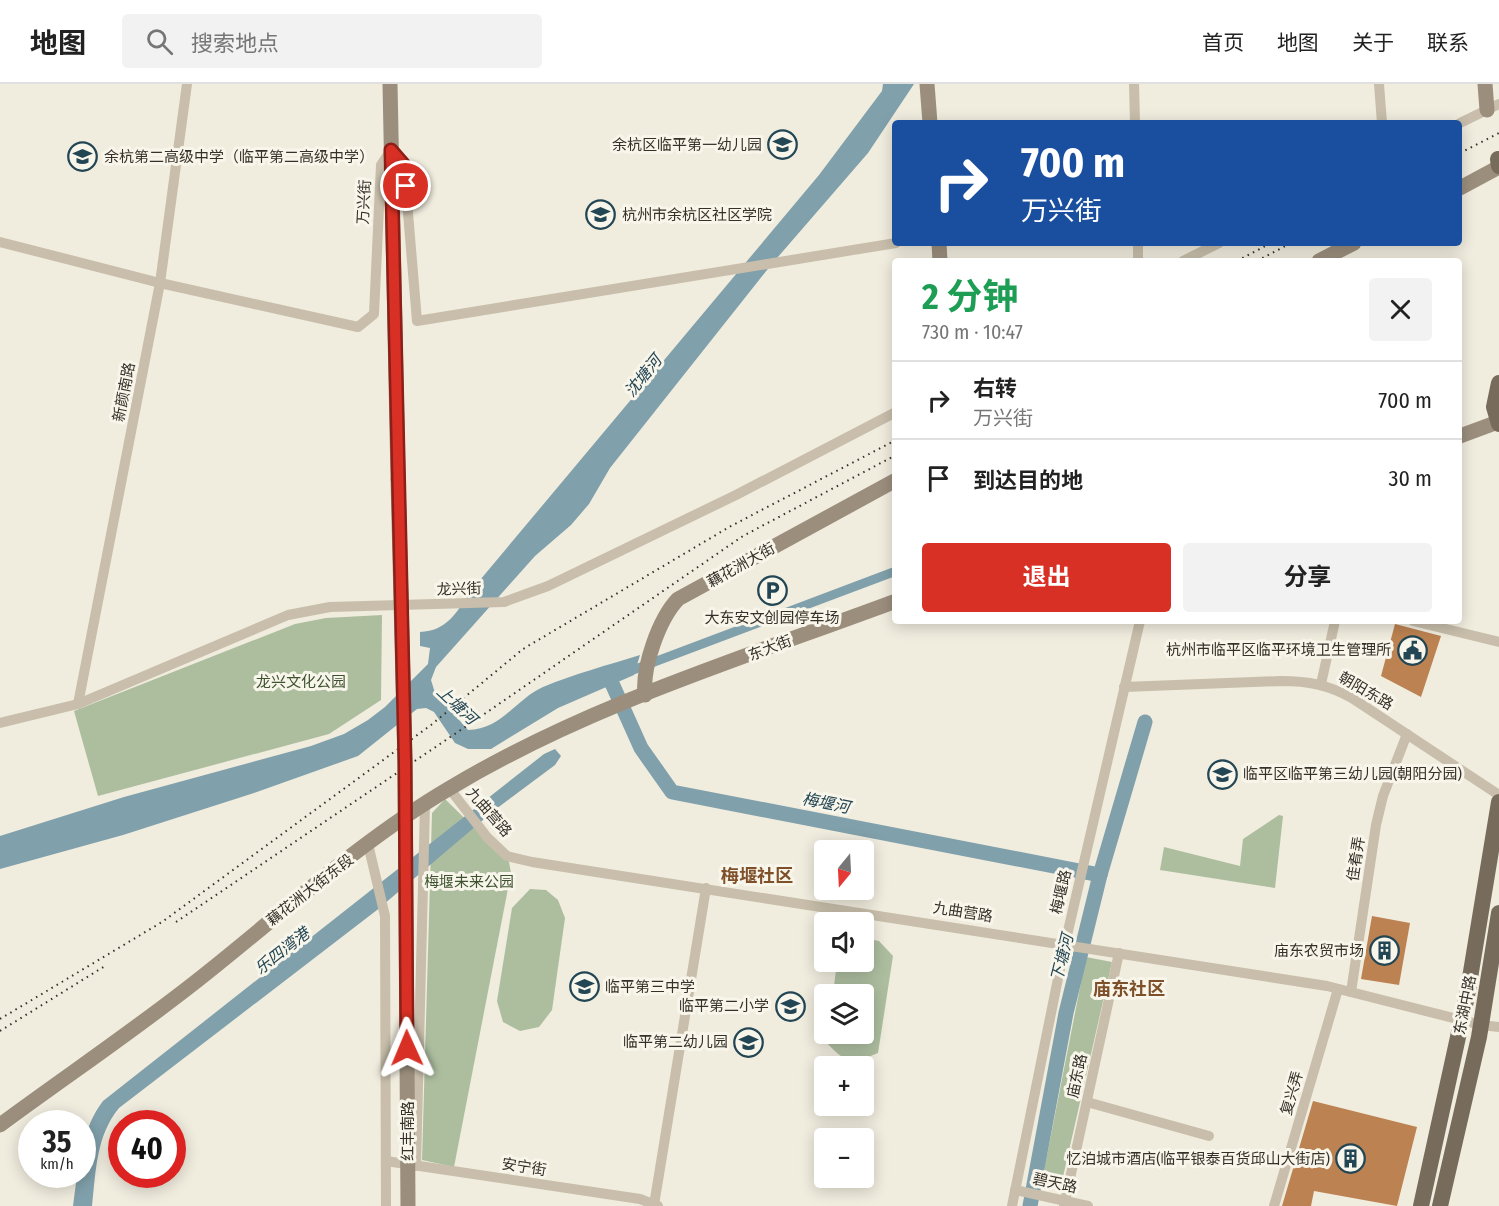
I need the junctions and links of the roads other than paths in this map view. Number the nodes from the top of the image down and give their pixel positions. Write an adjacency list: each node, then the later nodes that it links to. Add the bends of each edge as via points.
1 (187, 84): 23 (street, 新颜南路)
2 (390, 84): 12 (street, 红丰南路)
3 (927, 84): 8 (street)
4 (1134, 84): 9 (street)
5 (1378, 84): 10 (street)
6 (1485, 84): 7 (street)
7 (1493, 107): 11 (street)
8 (930, 120)
9 (1135, 120)
10 (1382, 120)
11 (1462, 122)
12 (391, 150): 17 (street, via 404,165 417,321); 23 (street, 万兴街, via 381,165 374,314 358,327); 63 (street, 红丰南路, bridge, via 405,762)
13 (1499, 163): 14 (street); 15 (street)
14 (1462, 179)
15 (1462, 187)
16 (0, 242): 23 (street, 万兴街)
17 (892, 244)
18 (1213, 246): 20 (street)
19 (1345, 249): 21 (street); 22 (street)
20 (1189, 258)
21 (1316, 258)
22 (1326, 258)
23 (160, 283): 37 (street, 新颜南路)
24 (1499, 383): 26 (main road, via 1494,407)
25 (892, 414): 37 (street, 龙兴街, via 736,495 568,576 504,602 330,607 288,615)
26 (1498, 423): 27 (street)
27 (1462, 435)
28 (892, 482): 36 (street, 藕花洲大街, via 678,599 667,611 654,645)
29 (892, 602): 36 (street, 东大街)
30 (1139, 624): 35 (street, 梅堰路)
31 (1334, 624): 34 (street)
32 (1425, 624): 33 (street)
33 (1499, 642)
34 (1322, 684): 35 (street, 朝阳东路, via 1281,681); 39 (street, 朝阳东路, via 1352,698)
35 (1125, 687): 47 (street, 梅堰路)
36 (644, 691): 40 (street, 藕花洲大街东段, via 533,742)
37 (78, 704): 38 (street, 龙兴街)
38 (0, 723)
39 (1407, 734): 41 (street, 朝阳东路); 50 (street, 佳肴弄, via 1376,825)
40 (449, 788): 43 (street, 藕花洲大街东段); 45 (street, 九曲营路, via 507,856)
41 (1499, 795)
42 (1499, 802): 51 (main road, 东湖中路)
43 (424, 805): 44 (street, 藕花洲大街东段); 58 (street)
44 (368, 844): 55 (street, 藕花洲大街东段, via 205,974); 57 (street, via 385,916)
45 (706, 888): 47 (street, 九曲营路); 61 (street)
46 (1499, 913): 52 (main road, 东湖中路)
47 (1065, 944): 48 (street, 九曲营路); 59 (street, 梅堰路)
48 (1117, 952): 49 (street, 九曲营路); 54 (street, 庙东路)
49 (1338, 989): 50 (street, 九曲营路); 66 (street, 复兴弄)
50 (1351, 992): 51 (street, 九曲营路)
51 (1463, 1019): 52 (street, 九曲营路); 67 (main road, 东湖中路)
52 (1481, 1025): 53 (street, 九曲营路); 68 (main road, 东湖中路)
53 (1499, 1027)
54 (1087, 1102): 56 (street); 60 (street, 庙东路)
55 (0, 1125)
56 (1209, 1136)
57 (386, 1161): 58 (street, 安宁街); 62 (street)
58 (416, 1166): 61 (street, 安宁街, via 640,1199)
59 (1015, 1190): 60 (street, 碧天路); 64 (street, 梅堰路)
60 (1063, 1202): 65 (street, 碧天路)
61 (656, 1205)
62 (386, 1206)
63 (408, 1206)
64 (1012, 1206)
65 (1088, 1206)
66 (1274, 1206)
67 (1421, 1206)
68 (1440, 1206)

